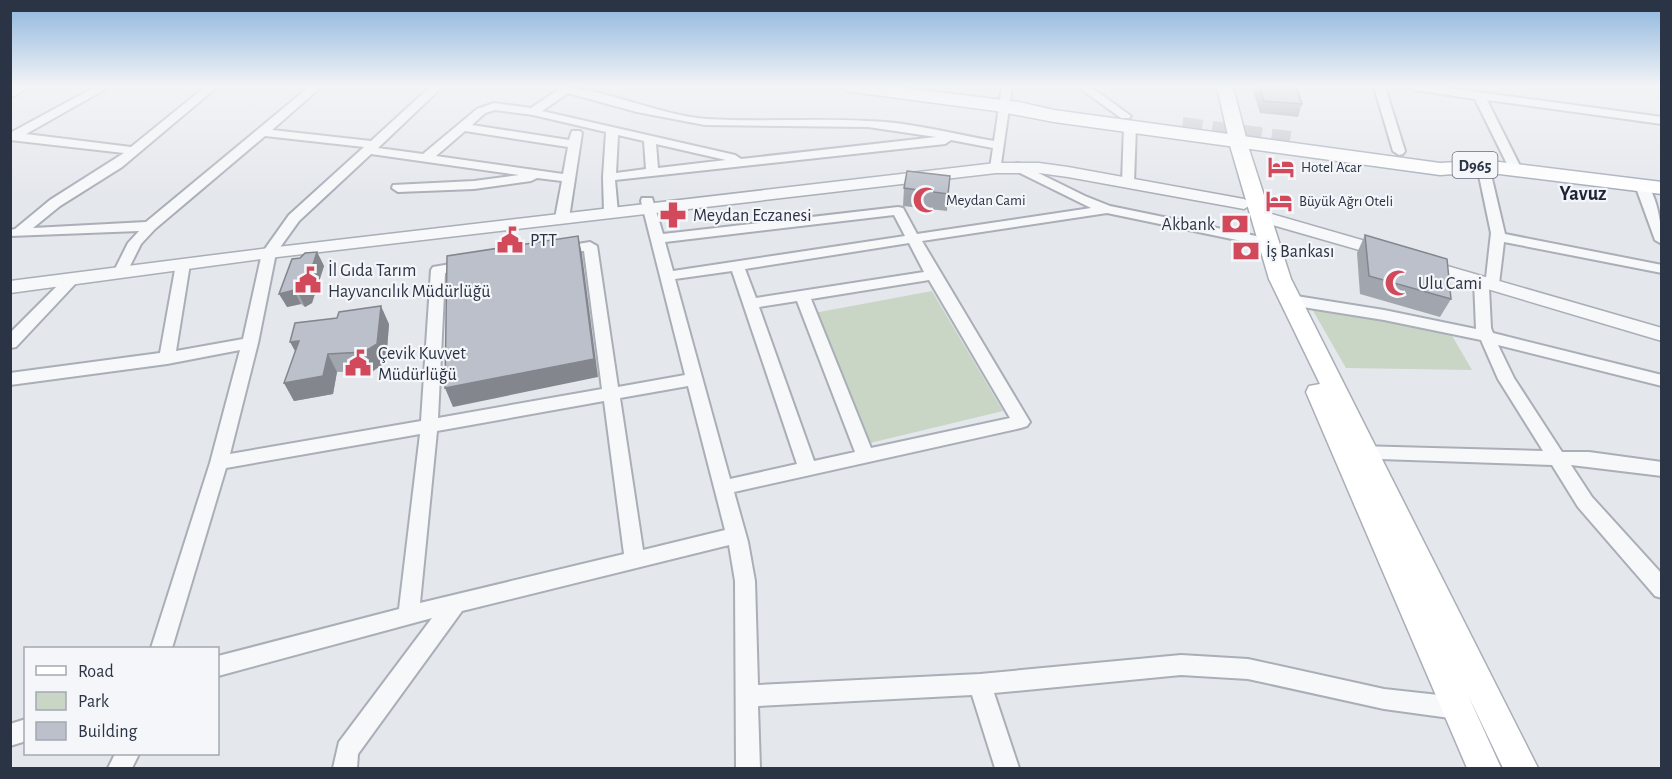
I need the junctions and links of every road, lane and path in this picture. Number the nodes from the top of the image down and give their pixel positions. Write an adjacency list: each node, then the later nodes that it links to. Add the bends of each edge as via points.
1 (36, 123): 22 (street)
2 (168, 123): 28 (street)
3 (273, 123): 20 (street)
4 (398, 123): 27 (street)
5 (468, 123): 18 (street)
6 (578, 123): 26 (street)
7 (580, 123): 19 (street)
8 (815, 123): 23 (street, via 868,124)
9 (1003, 123): 30 (street)
10 (1128, 123): 40 (street)
11 (1151, 123): 21 (main road)
12 (1153, 123): 17 (main road)
13 (1226, 123): 21 (main road)
14 (1230, 123): 21 (main road)
15 (1390, 123): 29 (street)
16 (1493, 123): 35 (street)
17 (1182, 127)
18 (462, 128): 26 (street); 31 (street)
19 (612, 131): 24 (street); 38 (street)
20 (263, 132): 27 (street); 49 (street)
21 (1231, 135): 29 (main road); 33 (main road, via 1440,169); 47 (main road)
22 (13, 136): 28 (street)
23 (964, 138): 30 (street); 32 (street)
24 (650, 139): 32 (street); 36 (street)
25 (1290, 141): 33 (main road, D965)
26 (574, 144): 39 (street)
27 (371, 148): 31 (street); 56 (street, via 294,218)
28 (135, 151): 50 (street)
29 (1399, 151): 33 (main road)
30 (998, 157): 34 (street); 44 (street)
31 (426, 158): 37 (street)
32 (748, 162): 36 (street)
33 (1483, 166): 35 (main road, D965); 51 (street)
34 (1018, 167): 40 (street); 46 (street)
35 (1516, 170): 41 (main road, D965)
36 (652, 172): 38 (street)
37 (543, 174): 39 (street); 42 (street, via 474,185)
38 (609, 177): 45 (street)
39 (567, 178): 48 (street)
40 (1128, 183): 47 (street)
41 (1641, 185): 43 (main road, D965); 55 (street)
42 (398, 188)
43 (1662, 188)
44 (648, 205): 45 (street); 52 (street)
45 (611, 209): 48 (street)
46 (1107, 209): 53 (street); 54 (street)
47 (1253, 210): 54 (main road); 66 (street); 69 (main road)
48 (562, 214): 56 (street)
49 (150, 226): 50 (street); 62 (street, via 135,243)
50 (14, 233)
51 (1497, 237): 61 (street); 66 (street)
52 (656, 239): 53 (street, via 898,211); 64 (street)
53 (914, 240): 60 (street); 63 (street)
54 (1256, 240): 81 (main road, via 1269,278)
55 (1662, 240)
56 (273, 247): 59 (street); 74 (street)
57 (543, 253): 79 (street, via 590,246)
58 (485, 263): 80 (street, via 438,270)
59 (183, 264): 62 (street); 75 (street)
60 (737, 265): 64 (street); 70 (street)
61 (1662, 269)
62 (120, 273): 65 (street)
63 (933, 275): 68 (street); 82 (street, via 1021,422)
64 (669, 276): 77 (street)
65 (72, 279): 67 (street); 73 (street)
66 (1487, 283): 71 (street); 72 (street, via 1483,328)
67 (10, 288)
68 (802, 296): 70 (street); 82 (street)
69 (1290, 300): 72 (street, via 1387,315); 81 (main road)
70 (750, 304): 85 (street)
71 (1662, 334)
72 (1487, 338): 78 (street); 83 (street, via 1506,380)
73 (10, 343)
74 (250, 343): 75 (street); 84 (street)
75 (167, 358): 76 (street)
76 (10, 379)
77 (694, 379): 79 (street); 87 (street)
78 (1662, 381)
79 (611, 393): 80 (street); 89 (street)
80 (429, 426): 84 (street); 92 (street)
81 (1354, 453): 83 (street); 97 (main road); 102 (main road)
82 (865, 456): 85 (street)
83 (1559, 458): 86 (street); 90 (street, via 1585,502)
84 (219, 463): 93 (street)
85 (808, 469): 87 (street)
86 (1662, 469)
87 (724, 487): 88 (street)
88 (736, 535): 89 (street); 96 (street, via 745,581)
89 (635, 560): 91 (street)
90 (1662, 590)
91 (455, 604): 92 (street); 98 (street, via 347,750)
92 (409, 615): 94 (street)
93 (162, 647)
94 (219, 666)
95 (980, 684): 96 (street); 97 (street, via 1149,666 1214,666 1282,675 1384,699); 100 (street)
96 (748, 696): 99 (street)
97 (1457, 708): 101 (main road)
98 (345, 768)
99 (748, 768)
100 (1007, 768)
101 (1484, 768)
102 (1521, 768)

